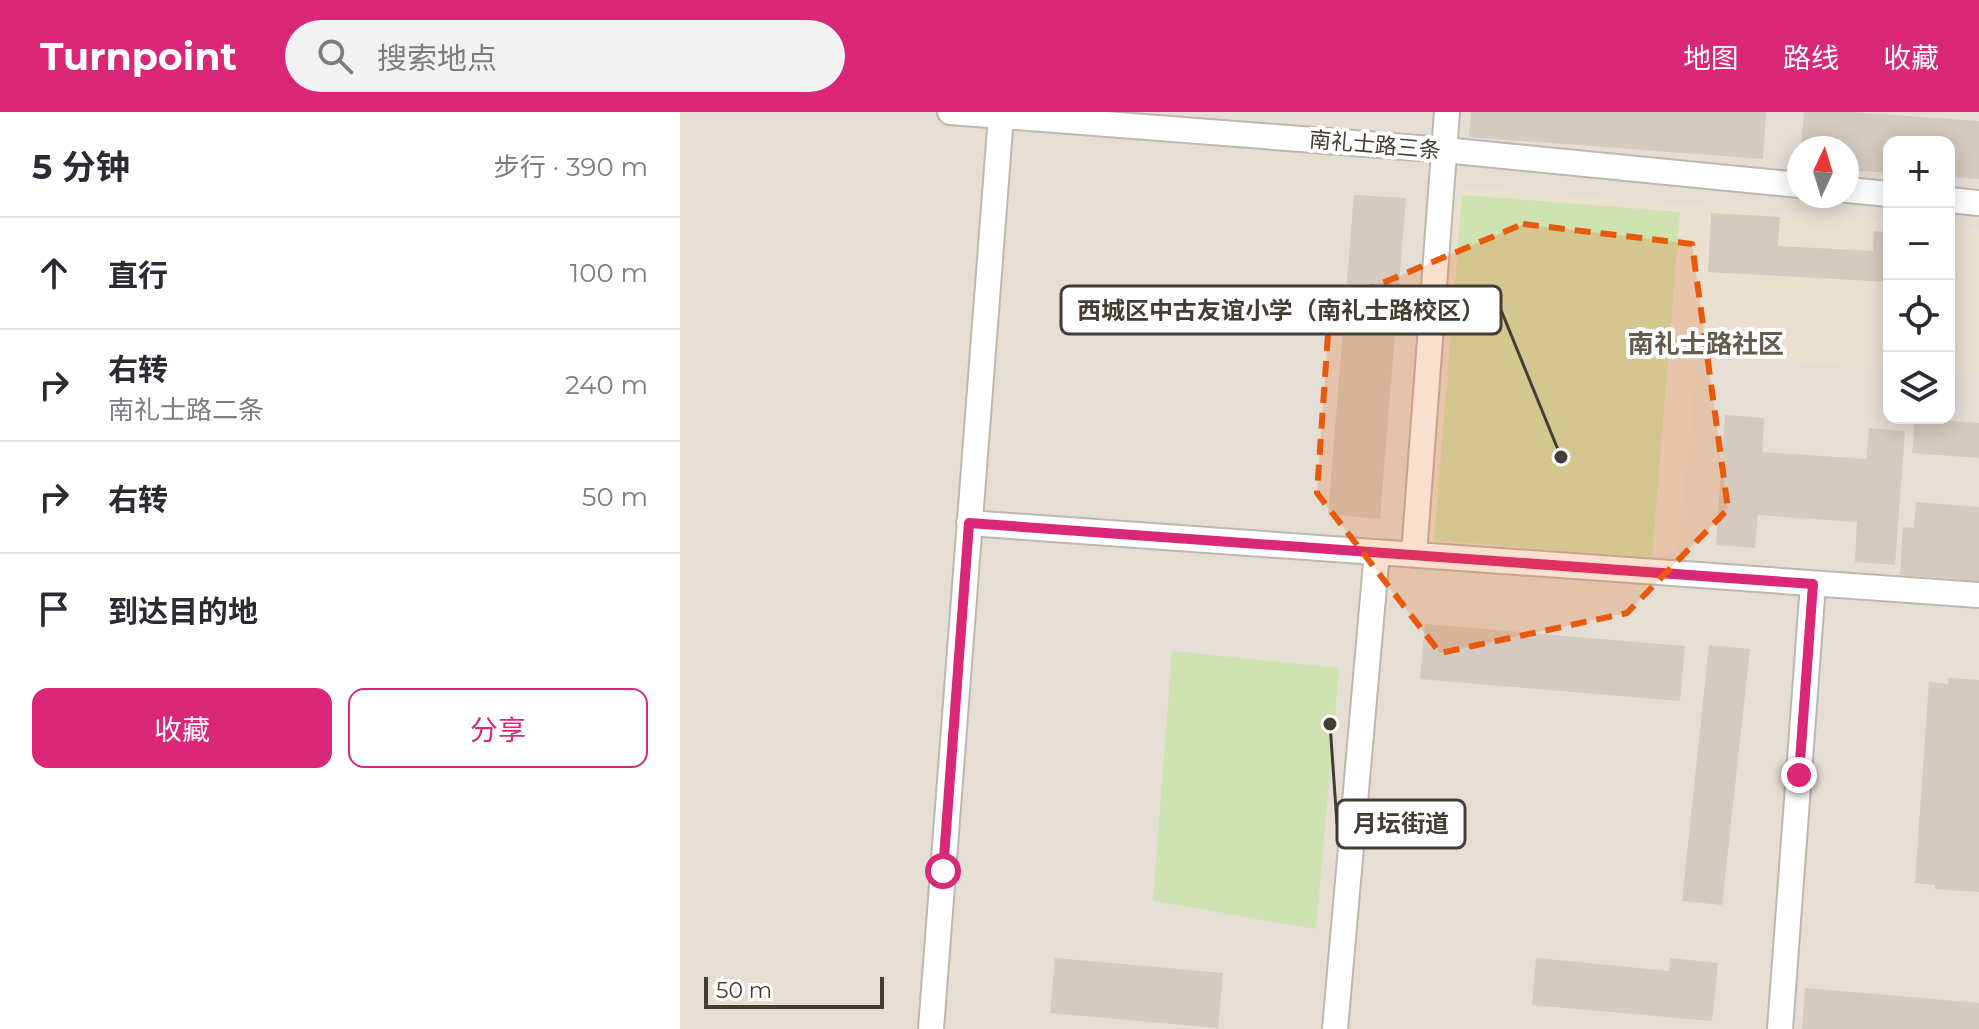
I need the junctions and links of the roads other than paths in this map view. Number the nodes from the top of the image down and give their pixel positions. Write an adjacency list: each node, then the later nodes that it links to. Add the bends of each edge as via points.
1 (950, 112): 3 (street, 南礼士路三条)
2 (1447, 112): 4 (street)
3 (1001, 116): 4 (street, 南礼士路三条); 10 (street)
4 (1444, 150): 5 (street, 南礼士路三条); 12 (street)
5 (1787, 184)
6 (1859, 191): 7 (street)
7 (1883, 193)
8 (1955, 201): 9 (street)
9 (1979, 203)
10 (969, 523): 11 (street); 15 (street)
11 (1377, 552): 12 (street); 16 (street)
12 (1414, 554): 13 (street)
13 (1813, 584): 14 (street); 17 (street)
14 (1979, 595)
15 (931, 1029)
16 (1335, 1029)
17 (1780, 1029)

